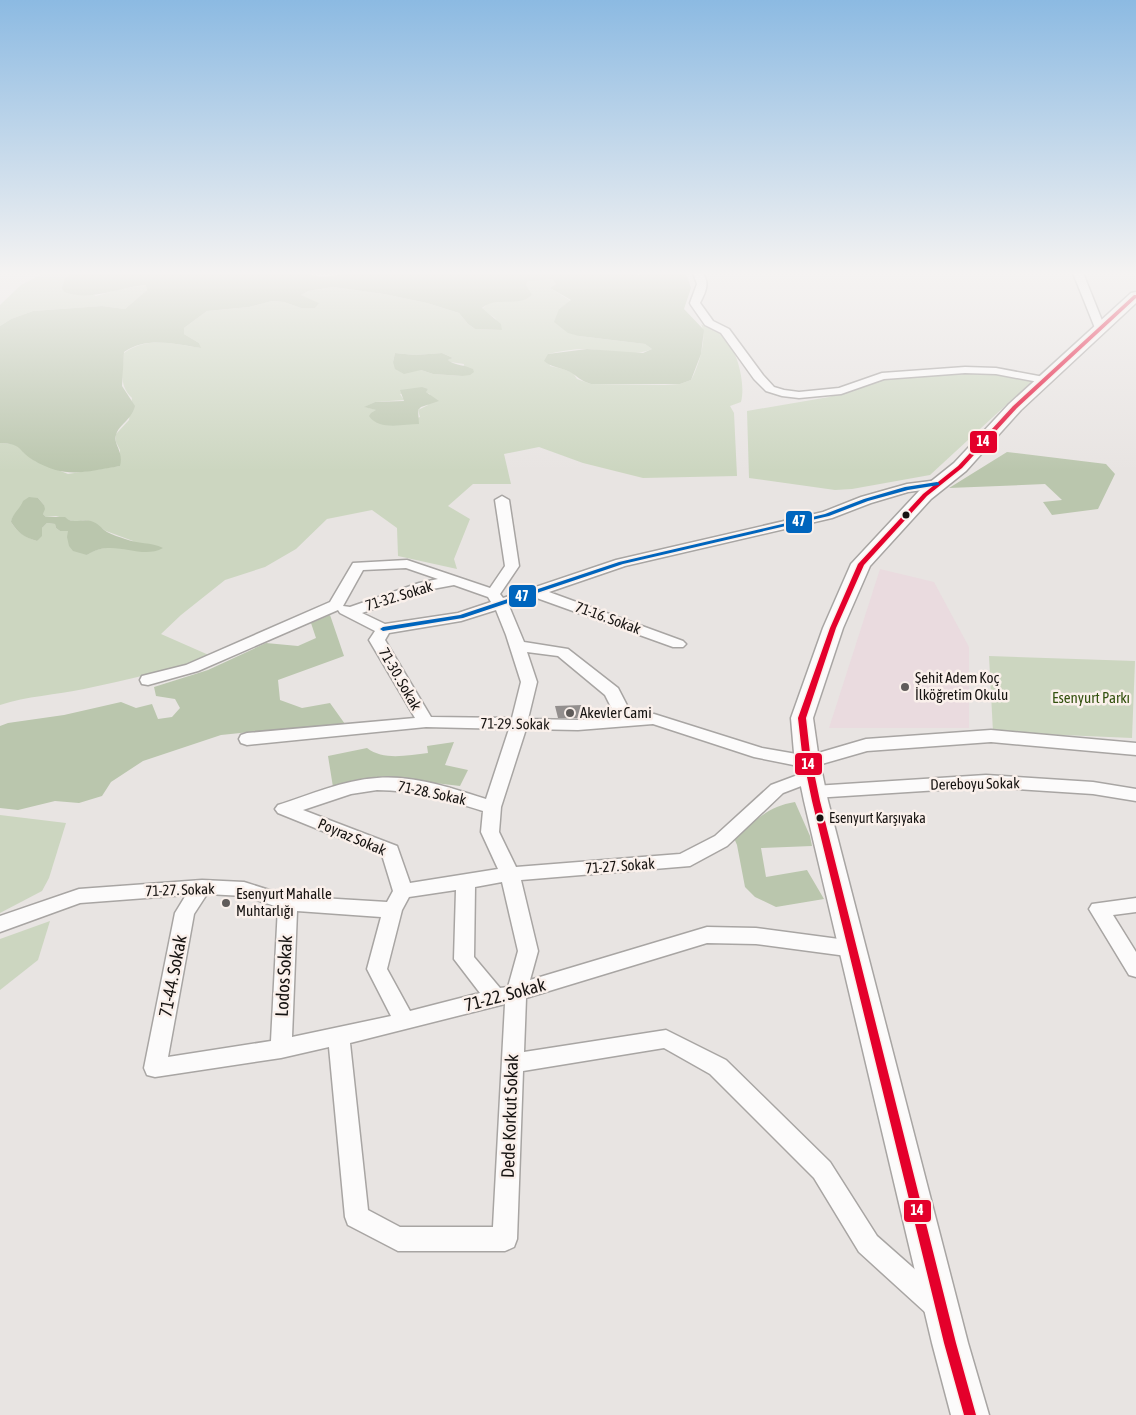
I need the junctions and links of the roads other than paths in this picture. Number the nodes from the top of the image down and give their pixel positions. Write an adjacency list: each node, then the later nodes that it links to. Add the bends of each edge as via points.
1 (731, 339): 3 (street, via 758,377 770,389 782,393 799,395 841,391 882,376 965,370 996,371)
2 (1088, 339): 3 (street)
3 (1044, 380): 4 (street, via 960,467)
4 (939, 484): 7 (street, via 907,488 827,516 621,563); 19 (street, via 861,564 833,628 802,718)
5 (502, 500): 8 (street, via 512,566)
6 (458, 581): 8 (street, 71-32. Sokak); 9 (street, 71-32. Sokak, via 424,586); 9 (street, via 407,564 358,566)
7 (537, 593): 8 (street); 11 (street, 71-16. Sokak)
8 (497, 599): 10 (street, 71-32. Sokak, via 461,617); 12 (street, Dede Korkut Sokak)
9 (343, 609): 10 (street, 71-30. Sokak); 13 (street, 71-32. Sokak, via 192,668)
10 (383, 629): 15 (street, 71-30. Sokak, via 377,640)
11 (678, 644)
12 (518, 646): 14 (street, via 563,652 612,692); 16 (street, Dede Korkut Sokak, via 528,682)
13 (148, 680)
14 (626, 720): 16 (street, 71-29. Sokak, via 578,726); 19 (street, 71-29. Sokak, via 654,719 760,753)
15 (426, 722): 16 (street, 71-29. Sokak); 17 (street, 71-29. Sokak)
16 (519, 724): 21 (street, Dede Korkut Sokak)
17 (247, 739)
18 (1136, 749): 19 (street, via 990,736 866,745)
19 (811, 776): 20 (street, Dereboyu Sokak, via 986,781 1093,788); 23 (street, 71-27. Sokak, via 777,789 721,840 683,861); 31 (street)
20 (1136, 795)
21 (492, 807): 22 (street, 71-28. Sokak, via 428,789 394,784 362,786); 23 (street, Dede Korkut Sokak, via 490,832)
22 (284, 810): 26 (street, Poyraz Sokak, via 390,851)
23 (510, 874): 24 (street, 71-27. Sokak); 33 (street, Dede Korkut Sokak, via 528,951)
24 (466, 880): 26 (street, 71-27. Sokak); 33 (street, via 464,959)
25 (202, 888): 27 (street, 71-27. Sokak, via 244,889); 30 (street, 71-27. Sokak, via 78,896); 38 (street, 71-44. Sokak, via 185,913)
26 (403, 891): 29 (street)
27 (288, 903): 29 (street, 71-27. Sokak); 36 (street, Lodos Sokak)
28 (1136, 904): 32 (street, via 1099,909)
29 (392, 910): 34 (street, via 377,969)
30 (0, 924)
31 (854, 949): 33 (street, 71-22. Sokak, via 756,936 707,934); 39 (street)
32 (1136, 969)
33 (506, 996): 34 (street, 71-22. Sokak); 37 (street, Dede Korkut Sokak)
34 (404, 1021): 35 (street, 71-22. Sokak)
35 (339, 1036): 36 (street, 71-22. Sokak); 37 (street, Dede Korkut Sokak, via 357,1217 398,1239 505,1239)
36 (281, 1049): 38 (street, 71-22. Sokak)
37 (513, 1064): 39 (street, via 666,1040 718,1067 822,1170 868,1244)
38 (155, 1068)
39 (942, 1310): 40 (street)
40 (970, 1415)

